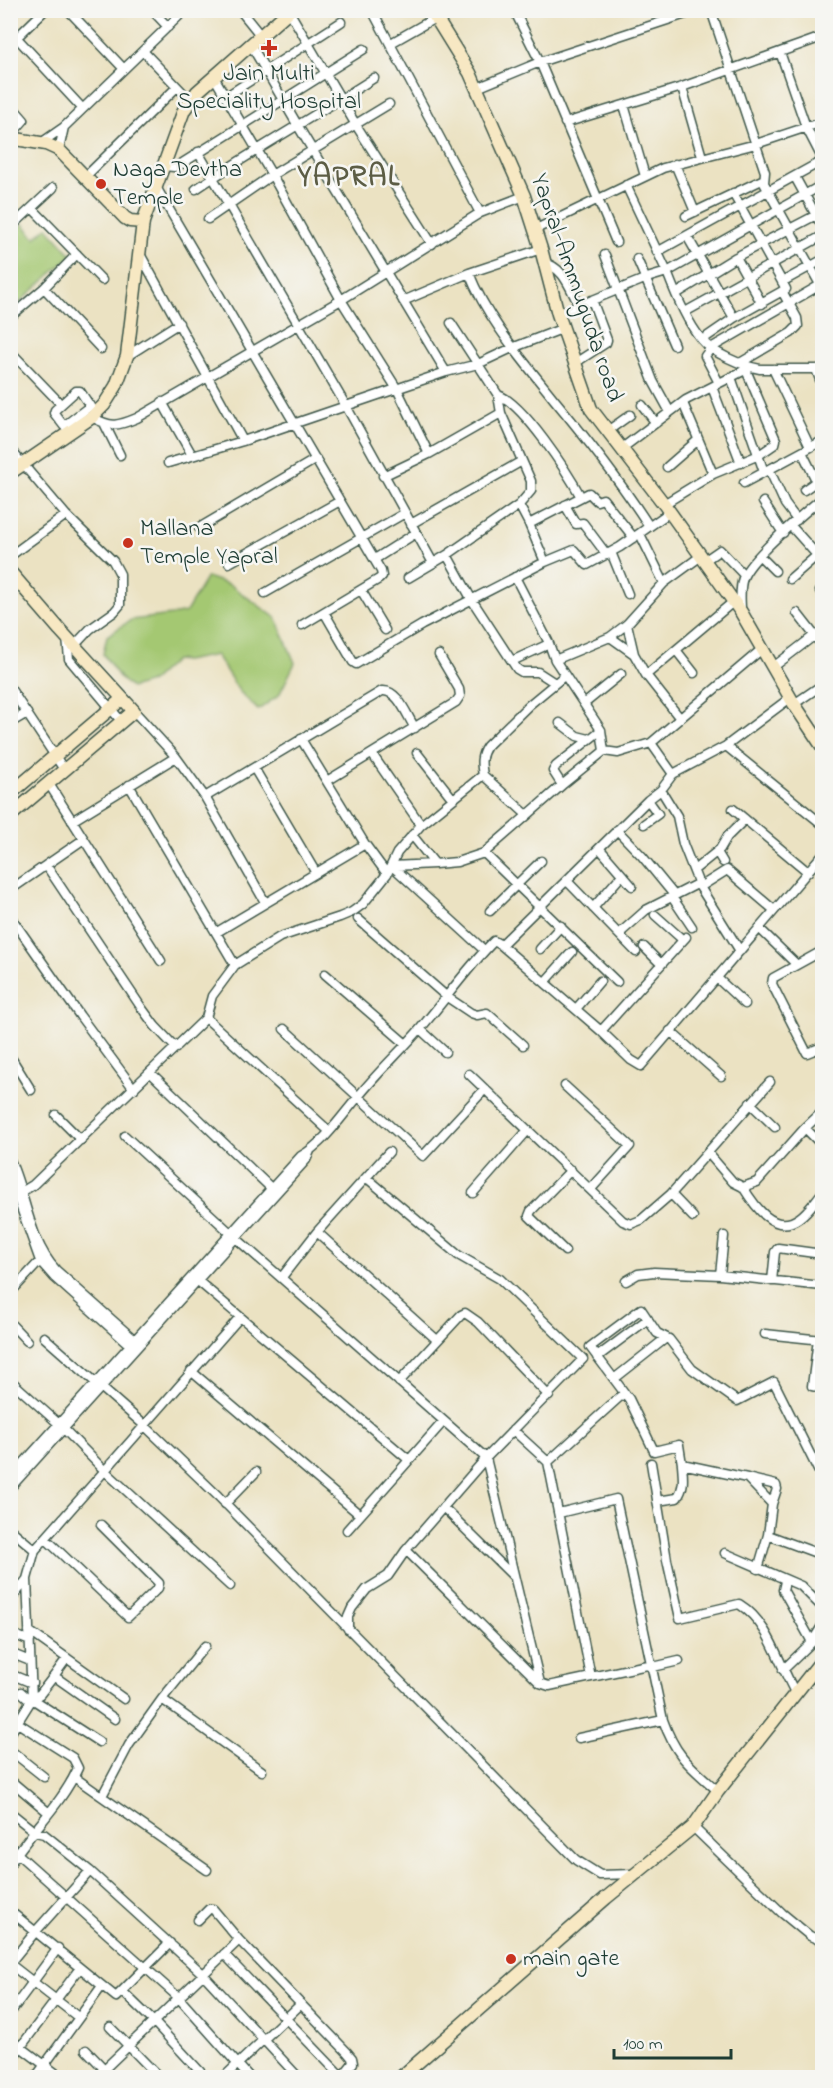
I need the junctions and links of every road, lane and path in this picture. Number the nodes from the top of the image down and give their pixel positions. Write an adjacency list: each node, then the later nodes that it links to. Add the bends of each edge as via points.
1 (45, 10): 16 (street)
2 (68, 10): 24 (street)
3 (152, 10): 13 (street)
4 (185, 10): 13 (street)
5 (240, 10): 14 (street)
6 (372, 10): 18 (street)
7 (514, 10): 23 (street)
8 (698, 10): 23 (street)
9 (711, 10): 25 (street)
10 (290, 11): 14 (street); 17 (street)
11 (433, 14): 18 (street); 32 (street, Yapral-Ammuguda road)
12 (341, 22): 17 (street)
13 (168, 27): 21 (street)
14 (261, 36): 19 (street)
15 (822, 37): 22 (street)
16 (14, 41): 40 (street)
17 (309, 43): 26 (street); 27 (street)
18 (391, 43): 79 (street)
19 (251, 45): 26 (street); 28 (street)
20 (364, 48): 27 (street)
21 (143, 51): 24 (street); 30 (street)
22 (780, 52): 25 (street); 47 (street)
23 (540, 62): 32 (street); 42 (street)
24 (124, 69): 40 (street)
25 (731, 70): 31 (street); 50 (street)
26 (267, 71): 33 (street); 34 (street)
27 (325, 72): 34 (street); 35 (street)
28 (214, 77): 33 (street); 36 (street)
29 (374, 78): 35 (street)
30 (177, 87): 36 (street); 61 (street)
31 (682, 87): 39 (street); 55 (street)
32 (477, 88): 73 (street, Yapral-Ammuguda road)
33 (225, 97): 43 (street)
34 (284, 99): 43 (street); 45 (street)
35 (341, 99): 44 (street); 45 (street)
36 (191, 101): 58 (street, via 184,110)
37 (10, 104): 48 (street, via 24,118)
38 (389, 104): 44 (street)
39 (624, 105): 42 (street); 60 (street)
40 (82, 108): 46 (street)
41 (822, 122): 47 (street)
42 (565, 123): 74 (street)
43 (242, 124): 51 (street); 54 (street)
44 (356, 125): 53 (street); 91 (street)
45 (298, 126): 51 (street); 53 (street)
46 (64, 127): 49 (street); 52 (street)
47 (806, 127): 50 (street); 56 (street)
48 (10, 137): 49 (street)
49 (41, 143): 52 (street)
50 (756, 144): 55 (street); 64 (street)
51 (256, 149): 59 (street); 63 (street)
52 (59, 150): 61 (street)
53 (313, 151): 59 (street); 106 (street)
54 (198, 152): 58 (street, via 177,166); 63 (street)
55 (702, 157): 57 (street)
56 (822, 159): 62 (street)
57 (675, 164): 60 (street); 71 (street, via 691,214)
58 (164, 166): 67 (street)
59 (272, 175): 75 (street); 119 (street)
60 (645, 176): 65 (street)
61 (85, 177): 82 (street, via 125,218)
62 (795, 177): 70 (street); 72 (street)
63 (213, 178): 69 (street); 75 (street)
64 (764, 179): 70 (street); 71 (street)
65 (626, 185): 74 (street); 95 (street)
66 (822, 185): 72 (street)
67 (156, 187): 82 (street); 138 (street)
68 (53, 188): 77 (street)
69 (196, 189)
70 (769, 191): 76 (street); 78 (street)
71 (733, 193): 76 (street)
72 (806, 195): 78 (street); 80 (street)
73 (524, 196): 79 (street); 87 (street, Yapral-Ammuguda road)
74 (597, 199): 87 (street); 90 (street)
75 (230, 204): 81 (street); 131 (street)
76 (740, 207): 83 (street); 88 (street)
77 (32, 208): 85 (street); 96 (street)
78 (779, 210): 83 (street); 86 (street)
79 (480, 213): 91 (street)
80 (819, 213): 84 (street); 86 (street)
81 (208, 219)
82 (143, 222): 97 (street)
83 (751, 225): 92 (street); 99 (street)
84 (822, 226)
85 (10, 228)
86 (789, 229): 92 (street); 93 (street)
87 (534, 230): 94 (street, Yapral-Ammuguda road)
88 (687, 236): 95 (street); 99 (street)
89 (822, 236): 93 (street)
90 (616, 242)
91 (432, 244): 106 (street)
92 (761, 244): 100 (street); 104 (street)
93 (800, 248): 104 (street); 105 (street)
94 (541, 249): 103 (street, Yapral-Ammuguda road); 108 (street)
95 (657, 252): 107 (street)
96 (77, 254): 112 (street); 115 (street)
97 (140, 254): 129 (street); 140 (street)
98 (605, 255): 116 (street)
99 (698, 255): 107 (street); 109 (street)
100 (736, 257): 109 (street); 111 (street)
101 (637, 259): 110 (street)
102 (822, 260): 105 (street)
103 (544, 263): 124 (street, via 558,269); 126 (street, Yapral-Ammuguda road)
104 (772, 264): 111 (street); 114 (street)
105 (811, 268): 113 (street); 114 (street)
106 (385, 272): 119 (street); 121 (street)
107 (667, 272): 110 (street); 118 (street)
108 (469, 273): 121 (street); 135 (street, via 476,291)
109 (708, 273): 117 (street); 118 (street)
110 (647, 278): 116 (street); 134 (street)
111 (748, 278): 117 (street); 122 (street)
112 (102, 280)
113 (822, 285): 123 (street)
114 (782, 287): 122 (street); 123 (street)
115 (44, 288): 127 (street); 137 (street)
116 (619, 289): 120 (street); 158 (street, via 653,381)
117 (719, 293): 125 (street); 128 (street)
118 (676, 294): 125 (street)
119 (341, 300): 131 (street); 151 (street)
120 (592, 300): 124 (street); 141 (street, via 606,343)
121 (403, 301): 146 (street)
122 (762, 304): 128 (street)
123 (790, 304): 136 (street); 143 (street, via 798,326)
124 (579, 305): 126 (street)
125 (685, 312): 133 (street)
126 (558, 314): 132 (street, Yapral-Ammuguda road)
127 (10, 317)
128 (734, 318): 133 (street)
129 (179, 323): 140 (street); 148 (street)
130 (451, 323): 142 (street)
131 (298, 324): 138 (street); 157 (street)
132 (564, 328): 135 (street); 141 (street, Yapral-Ammuguda road)
133 (702, 340): 136 (street)
134 (674, 345)
135 (513, 348): 142 (street); 201 (street, via 591,445)
136 (711, 348): 143 (street); 149 (street, via 705,356)
137 (101, 349)
138 (252, 350): 148 (street); 162 (street)
139 (10, 351): 153 (street)
140 (127, 356): 161 (street, via 104,405)
141 (575, 363): 166 (street, Yapral-Ammuguda road, via 591,409)
142 (478, 364): 146 (street); 152 (street)
143 (745, 367): 144 (street); 147 (street); 176 (street, via 776,440 772,448)
144 (773, 369): 145 (street); 172 (street)
145 (819, 369): 150 (street)
146 (446, 372): 151 (street)
147 (731, 377): 149 (street); 176 (street)
148 (207, 378): 154 (street); 168 (street)
149 (715, 385): 155 (street); 180 (street)
150 (822, 385)
151 (397, 389): 157 (street); 173 (street)
152 (498, 394): 159 (street); 189 (street, via 529,423 566,470)
153 (57, 400)
154 (162, 402): 164 (street, via 126,422); 175 (street)
155 (683, 403): 158 (street); 167 (street)
156 (642, 405): 163 (street)
157 (346, 406): 162 (street); 186 (street)
158 (670, 412): 163 (street)
159 (501, 413): 173 (street); 178 (street)
160 (630, 415): 166 (street)
161 (87, 417): 164 (street); 165 (street); 165 (street, via 89,403 76,391 54,413)
162 (296, 423): 168 (street); 177 (street)
163 (656, 423): 171 (street)
164 (105, 425): 174 (street)
165 (67, 430): 181 (street)
166 (609, 430): 171 (street, Yapral-Ammuguda road)
167 (698, 440): 182 (street); 185 (street)
168 (243, 441): 175 (street)
169 (822, 441): 172 (street)
170 (10, 449): 181 (street)
171 (621, 449): 195 (street, Yapral-Ammuguda road)
172 (806, 450): 183 (street); 188 (street, via 815,478)
173 (429, 454): 186 (street)
174 (120, 455)
175 (192, 455): 179 (street)
176 (759, 455): 180 (street); 183 (street)
177 (316, 459): 191 (street); 202 (street)
178 (522, 461): 193 (street, via 531,491); 199 (street)
179 (168, 463)
180 (741, 463): 185 (street)
181 (23, 465): 184 (street); 197 (street)
182 (667, 467)
183 (767, 471): 187 (street); 198 (street)
184 (10, 472)
185 (713, 474): 195 (street)
186 (383, 476): 196 (street)
187 (744, 483)
188 (804, 490)
189 (581, 497): 194 (street); 205 (street, via 589,493 597,501 603,499)
190 (822, 498): 198 (street)
191 (340, 501): 206 (street); 215 (street)
192 (763, 502): 204 (street)
193 (519, 505): 200 (street); 209 (street)
194 (565, 505): 200 (street); 208 (street, via 576,524 583,523)
195 (667, 508): 201 (street); 212 (street, Yapral-Ammuguda road)
196 (405, 513): 199 (street); 206 (street)
197 (66, 515): 210 (street); 236 (street, via 113,561 120,574 120,605)
198 (794, 523): 204 (street); 207 (street)
199 (411, 524): 203 (street)
200 (529, 524): 214 (street)
201 (649, 526): 205 (street)
202 (199, 528)
203 (416, 533): 213 (street); 216 (street)
204 (783, 533): 211 (street)
205 (637, 536): 208 (street); 223 (street)
206 (362, 538): 213 (street); 225 (street)
207 (820, 553): 222 (street)
208 (609, 554): 214 (street, via 586,565 574,550); 226 (street)
209 (447, 555): 216 (street); 227 (street)
210 (10, 556)
211 (760, 556): 217 (street); 219 (street)
212 (703, 559): 219 (street, via 720,550); 223 (street); 228 (street, Yapral-Ammuguda road)
213 (375, 560): 224 (street, via 382,576)
214 (545, 562): 221 (street)
215 (229, 563)
216 (433, 563): 220 (street)
217 (775, 571)
218 (10, 572): 236 (street)
219 (744, 575): 228 (street)
220 (408, 578)
221 (515, 578): 227 (street); 237 (street)
222 (790, 579)
223 (664, 583): 231 (street)
224 (361, 590): 229 (street); 233 (street)
225 (265, 593)
226 (628, 594)
227 (472, 600): 229 (street, via 356,664); 244 (street)
228 (737, 607): 239 (street, Yapral-Ammuguda road); 240 (street)
229 (324, 612): 232 (street)
230 (796, 613): 234 (street)
231 (627, 624): 235 (street); 241 (street)
232 (302, 625)
233 (385, 630)
234 (815, 635): 238 (street); 245 (street)
235 (610, 638): 241 (street); 243 (street)
236 (70, 642): 253 (street); 256 (street, via 69,659)
237 (549, 644): 243 (street); 244 (street)
238 (822, 645)
239 (762, 649): 245 (street, Yapral-Ammuguda road); 259 (street)
240 (676, 650): 246 (street); 248 (street)
241 (634, 654): 248 (street)
242 (439, 655): 263 (street, via 460,696)
243 (555, 660): 249 (street)
244 (512, 661): 250 (street, via 522,672 537,672)
245 (772, 668): 254 (street, Yapral-Ammuguda road)
246 (694, 673)
247 (621, 674): 255 (street)
248 (646, 675): 259 (street)
249 (564, 676): 250 (street); 255 (street)
250 (555, 683): 278 (street, via 482,752)
251 (822, 684): 254 (street)
252 (10, 688): 258 (street)
253 (122, 699): 256 (street); 257 (street)
254 (792, 701): 268 (street); 269 (street, Yapral-Ammuguda road)
255 (584, 704): 264 (street)
256 (111, 709): 260 (street); 273 (street)
257 (134, 711): 260 (street); 274 (street)
258 (27, 713): 261 (street); 273 (street)
259 (679, 717): 267 (street)
260 (122, 722): 276 (street)
261 (10, 723)
262 (560, 723): 266 (street)
263 (414, 728): 265 (street, via 394,693 388,690); 272 (street)
264 (601, 730): 266 (street); 270 (street)
265 (300, 739): 275 (street); 279 (street)
266 (589, 740): 282 (street, via 553,771)
267 (651, 743): 270 (street, via 618,753); 277 (street)
268 (726, 746): 277 (street); 294 (street)
269 (822, 746)
270 (604, 751): 282 (street)
271 (417, 753): 286 (street)
272 (372, 754): 279 (street); 295 (street)
273 (55, 756): 276 (street); 284 (street)
274 (176, 757): 281 (street); 285 (street)
275 (254, 768): 285 (street); 311 (street)
276 (65, 771): 280 (street)
277 (673, 774): 283 (street)
278 (483, 775): 286 (street); 289 (street)
279 (327, 781): 299 (street)
280 (50, 784): 290 (street); 292 (street)
281 (129, 785): 292 (street); 331 (street)
282 (562, 785): 289 (street)
283 (661, 790): 287 (street); 309 (street, via 677,816)
284 (10, 794)
285 (205, 797): 320 (street)
286 (453, 800): 295 (street)
287 (648, 800): 293 (street, via 658,814); 296 (street)
288 (733, 810): 291 (street)
289 (527, 815): 301 (street)
290 (10, 816)
291 (745, 819): 302 (street); 310 (street)
292 (72, 821): 298 (street)
293 (645, 824)
294 (822, 824)
295 (420, 825): 297 (street)
296 (617, 830): 300 (street); 319 (street)
297 (412, 835): 306 (street); 308 (street)
298 (84, 839): 307 (street); 341 (street)
299 (365, 844): 311 (street); 312 (street)
300 (600, 849): 313 (street); 314 (street)
301 (484, 852): 306 (street, via 457,862); 315 (street)
302 (717, 852): 305 (street); 309 (street)
303 (822, 855): 310 (street)
304 (542, 861): 315 (street)
305 (723, 862)
306 (435, 864): 308 (street)
307 (46, 865): 318 (street); 361 (street, via 141,1007)
308 (392, 866): 312 (street); 336 (street)
309 (693, 870): 316 (street)
310 (808, 872): 323 (street)
311 (316, 873): 320 (street)
312 (387, 874): 344 (street, via 352,912 280,937)
313 (622, 875): 317 (street); 322 (street)
314 (567, 881): 321 (street); 322 (street)
315 (518, 884): 321 (street); 324 (street)
316 (700, 885): 319 (street); 323 (street, via 727,870); 337 (street)
317 (632, 886)
318 (10, 890)
319 (673, 896): 329 (street); 332 (street, via 646,909)
320 (265, 902): 331 (street)
321 (542, 907): 328 (street); 333 (street)
322 (593, 908): 332 (street)
323 (774, 910): 330 (street)
324 (490, 911)
325 (655, 915): 342 (street, via 684,939)
326 (10, 916): 369 (street)
327 (358, 919): 350 (street)
328 (561, 926): 335 (street); 349 (street)
329 (692, 927)
330 (760, 929): 337 (street); 343 (street)
331 (217, 932): 344 (street)
332 (619, 934): 340 (street)
333 (501, 945): 336 (street, via 494,941); 348 (street)
334 (644, 947): 342 (street)
335 (540, 949)
336 (484, 950): 350 (street)
337 (740, 951): 346 (street)
338 (822, 951): 343 (street)
339 (572, 952): 348 (street)
340 (636, 952)
341 (161, 961)
342 (661, 964): 356 (street)
343 (796, 964): 360 (street, via 772,978 772,984 807,1053)
344 (236, 965): 353 (street, via 213,996)
345 (325, 974): 358 (street)
346 (717, 978): 351 (street); 357 (street)
347 (600, 981): 352 (street)
348 (545, 982): 352 (street)
349 (617, 982)
350 (447, 997): 355 (street); 359 (street, via 471,1013 487,1013)
351 (745, 1004)
352 (576, 1009): 356 (street)
353 (206, 1018): 361 (street); 379 (street)
354 (284, 1029): 372 (street)
355 (420, 1029): 358 (street); 362 (street)
356 (601, 1030): 357 (street, via 640,1066)
357 (670, 1032): 366 (street)
358 (406, 1044): 372 (street)
359 (523, 1045)
360 (822, 1047)
361 (177, 1048): 364 (street)
362 (445, 1052)
363 (10, 1056): 371 (street)
364 (151, 1073): 369 (street); 391 (street)
365 (469, 1074): 370 (street)
366 (721, 1076)
367 (770, 1082): 373 (street)
368 (565, 1086): 392 (street, via 630,1146)
369 (134, 1089): 381 (street)
370 (485, 1089): 372 (street, via 423,1156); 378 (street)
371 (31, 1090)
372 (358, 1096): 379 (street)
373 (750, 1103): 376 (street); 385 (street)
374 (822, 1112): 377 (street)
375 (56, 1115): 381 (street)
376 (776, 1127)
377 (805, 1128): 382 (street); 390 (street, via 757,1182)
378 (528, 1130): 387 (street); 393 (street)
379 (328, 1131): 383 (street)
380 (125, 1136): 399 (street)
381 (81, 1140): 394 (street)
382 (822, 1146)
383 (309, 1151): 391 (street); 399 (street, via 306,1160)
384 (389, 1152): 389 (street)
385 (708, 1153): 390 (street, via 733,1182); 396 (street)
386 (10, 1160): 394 (street)
387 (571, 1170): 392 (street); 401 (street, via 529,1216)
388 (10, 1177): 394 (street)
389 (367, 1178): 398 (street); 427 (street, via 458,1255 500,1279 583,1359)
390 (743, 1187): 395 (street, via 771,1221 784,1223 801,1218)
391 (272, 1189): 399 (street)
392 (591, 1189): 396 (street, via 623,1221 631,1224)
393 (473, 1192)
394 (20, 1193): 403 (street)
395 (822, 1193)
396 (671, 1194): 397 (street)
397 (693, 1217)
398 (317, 1232): 405 (street); 417 (street)
399 (234, 1236): 405 (street); 406 (street); 419 (street)
400 (724, 1236): 404 (street)
401 (565, 1251)
402 (822, 1254): 408 (street, via 778,1248)
403 (43, 1260): 410 (street); 419 (street)
404 (720, 1275): 407 (street, via 654,1272); 408 (street)
405 (282, 1277): 423 (street)
406 (198, 1281): 411 (street); 419 (street)
407 (626, 1281)
408 (772, 1281): 409 (street)
409 (822, 1286)
410 (10, 1293)
411 (240, 1317): 420 (street); 434 (street)
412 (10, 1323): 418 (street)
413 (765, 1334): 416 (street)
414 (44, 1338): 424 (street)
415 (666, 1338): 421 (street); 421 (street, via 657,1333 641,1309 590,1347); 443 (street, via 692,1369 737,1401 774,1382)
416 (820, 1339): 425 (street, via 812,1386)
417 (437, 1340): 423 (street); 427 (street, via 461,1315 468,1314)
418 (27, 1341)
419 (135, 1344): 424 (street)
420 (190, 1371): 429 (street); 450 (street)
421 (614, 1379): 426 (street)
422 (10, 1380): 430 (street)
423 (399, 1382): 428 (street)
424 (98, 1386): 429 (street); 430 (street)
425 (822, 1388)
426 (624, 1393): 435 (street); 437 (street, via 654,1451 679,1445)
427 (549, 1395): 431 (street)
428 (443, 1422): 432 (street); 434 (street)
429 (144, 1425): 439 (street); 446 (street)
430 (62, 1428): 438 (street); 439 (street)
431 (513, 1430): 432 (street); 435 (street)
432 (486, 1458): 448 (street); 462 (street)
433 (10, 1460): 438 (street)
434 (409, 1461): 450 (street)
435 (548, 1462): 449 (street)
436 (651, 1464): 445 (street)
437 (682, 1464): 442 (street); 445 (street, via 683,1484 677,1498)
438 (22, 1471): 441 (street); 444 (street)
439 (105, 1471): 456 (street); 465 (street)
440 (256, 1472): 446 (street)
441 (10, 1478)
442 (747, 1478): 447 (street); 447 (street, via 776,1485)
443 (822, 1478)
444 (10, 1488)
445 (657, 1502): 481 (street, via 680,1618 739,1604 759,1622)
446 (225, 1504): 469 (street)
447 (772, 1504): 454 (street)
448 (443, 1507): 458 (street); 462 (street)
449 (559, 1513): 480 (street, via 616,1499); 484 (street)
450 (360, 1515): 453 (street)
451 (101, 1525): 456 (street, via 159,1583 128,1617)
452 (10, 1528): 457 (street)
453 (347, 1530)
454 (768, 1535): 460 (street); 461 (street)
455 (822, 1538): 460 (street)
456 (46, 1539): 457 (street)
457 (35, 1550): 463 (street)
458 (406, 1550): 469 (street, via 388,1576 368,1588 352,1608); 486 (street)
459 (725, 1553): 461 (street)
460 (821, 1555)
461 (758, 1569): 464 (street)
462 (514, 1577): 486 (street)
463 (27, 1579): 466 (street); 470 (street)
464 (785, 1581): 467 (street, via 801,1586); 473 (street, via 783,1590)
465 (230, 1586)
466 (10, 1601)
467 (822, 1607)
468 (822, 1626): 473 (street)
469 (348, 1629): 514 (street, via 576,1860 600,1875)
470 (29, 1631): 472 (street); 476 (street)
471 (10, 1633): 472 (street)
472 (30, 1641): 478 (street)
473 (812, 1642): 481 (street)
474 (205, 1646): 490 (street)
475 (10, 1653): 478 (street)
476 (67, 1658): 483 (street); 489 (street)
477 (822, 1660): 488 (street)
478 (30, 1661): 485 (street)
479 (679, 1661): 480 (street)
480 (653, 1666): 484 (street); 494 (street)
481 (783, 1670): 488 (street)
482 (10, 1674): 485 (street)
483 (54, 1676): 491 (street); 493 (street)
484 (591, 1677): 486 (street, via 549,1686)
485 (32, 1683): 491 (street)
486 (540, 1683)
487 (21, 1692): 491 (street)
488 (796, 1694): 504 (street)
489 (124, 1699)
490 (162, 1699): 500 (street); 505 (street, via 129,1745)
491 (32, 1700): 495 (street); 498 (street)
492 (10, 1718): 495 (street)
493 (115, 1719)
494 (663, 1720): 497 (street); 504 (street, via 681,1758)
495 (18, 1724): 496 (street); 502 (street, via 73,1758 78,1768)
496 (10, 1734)
497 (579, 1738)
498 (99, 1742)
499 (10, 1750): 501 (street)
500 (262, 1771)
501 (44, 1777)
502 (74, 1777): 505 (street); 507 (street)
503 (10, 1780): 507 (street)
504 (718, 1791): 508 (street)
505 (102, 1796): 512 (street)
506 (10, 1812): 509 (street)
507 (49, 1813): 509 (street)
508 (693, 1827): 514 (street); 520 (street, via 782,1913)
509 (35, 1832): 510 (street); 513 (street, via 44,1834)
510 (14, 1850): 511 (street); 515 (street)
511 (10, 1864)
512 (207, 1870)
513 (90, 1871): 515 (street); 521 (street)
514 (634, 1874): 558 (street)
515 (67, 1897): 518 (street); 526 (street)
516 (11, 1912): 518 (street)
517 (198, 1920): 519 (street, via 213,1909)
518 (36, 1931): 522 (street); 524 (street)
519 (239, 1940): 523 (street); 533 (street)
520 (822, 1941)
521 (170, 1943): 526 (street); 527 (street)
522 (58, 1948): 525 (street); 528 (street)
523 (224, 1954): 527 (street); 536 (street)
524 (10, 1963): 528 (street)
525 (80, 1968): 529 (street); 532 (street)
526 (145, 1968): 530 (street); 531 (street)
527 (203, 1974): 531 (street); 540 (street)
528 (33, 1981): 532 (street); 534 (street)
529 (102, 1986): 530 (street, via 116,1997); 535 (street)
530 (122, 1992): 537 (street)
531 (178, 1997): 537 (street); 546 (street)
532 (56, 1999): 535 (street); 542 (street)
533 (300, 2004): 536 (street); 548 (street, via 352,2058)
534 (10, 2013)
535 (78, 2017): 545 (street)
536 (285, 2018): 540 (street); 548 (street)
537 (154, 2022): 541 (street); 554 (street)
538 (110, 2027): 541 (street)
539 (10, 2039): 542 (street)
540 (262, 2039): 546 (street); 557 (street)
541 (129, 2044): 547 (street); 553 (street)
542 (21, 2047): 544 (street); 545 (street)
543 (86, 2050): 547 (street)
544 (10, 2061)
545 (45, 2064): 549 (street); 550 (street)
546 (237, 2064): 555 (street); 556 (street)
547 (105, 2068): 551 (street); 552 (street)
548 (341, 2077)
549 (35, 2078)
550 (62, 2078)
551 (95, 2078)
552 (113, 2078)
553 (160, 2078)
554 (206, 2078)
555 (223, 2078)
556 (250, 2078)
557 (299, 2078)
558 (400, 2078)

